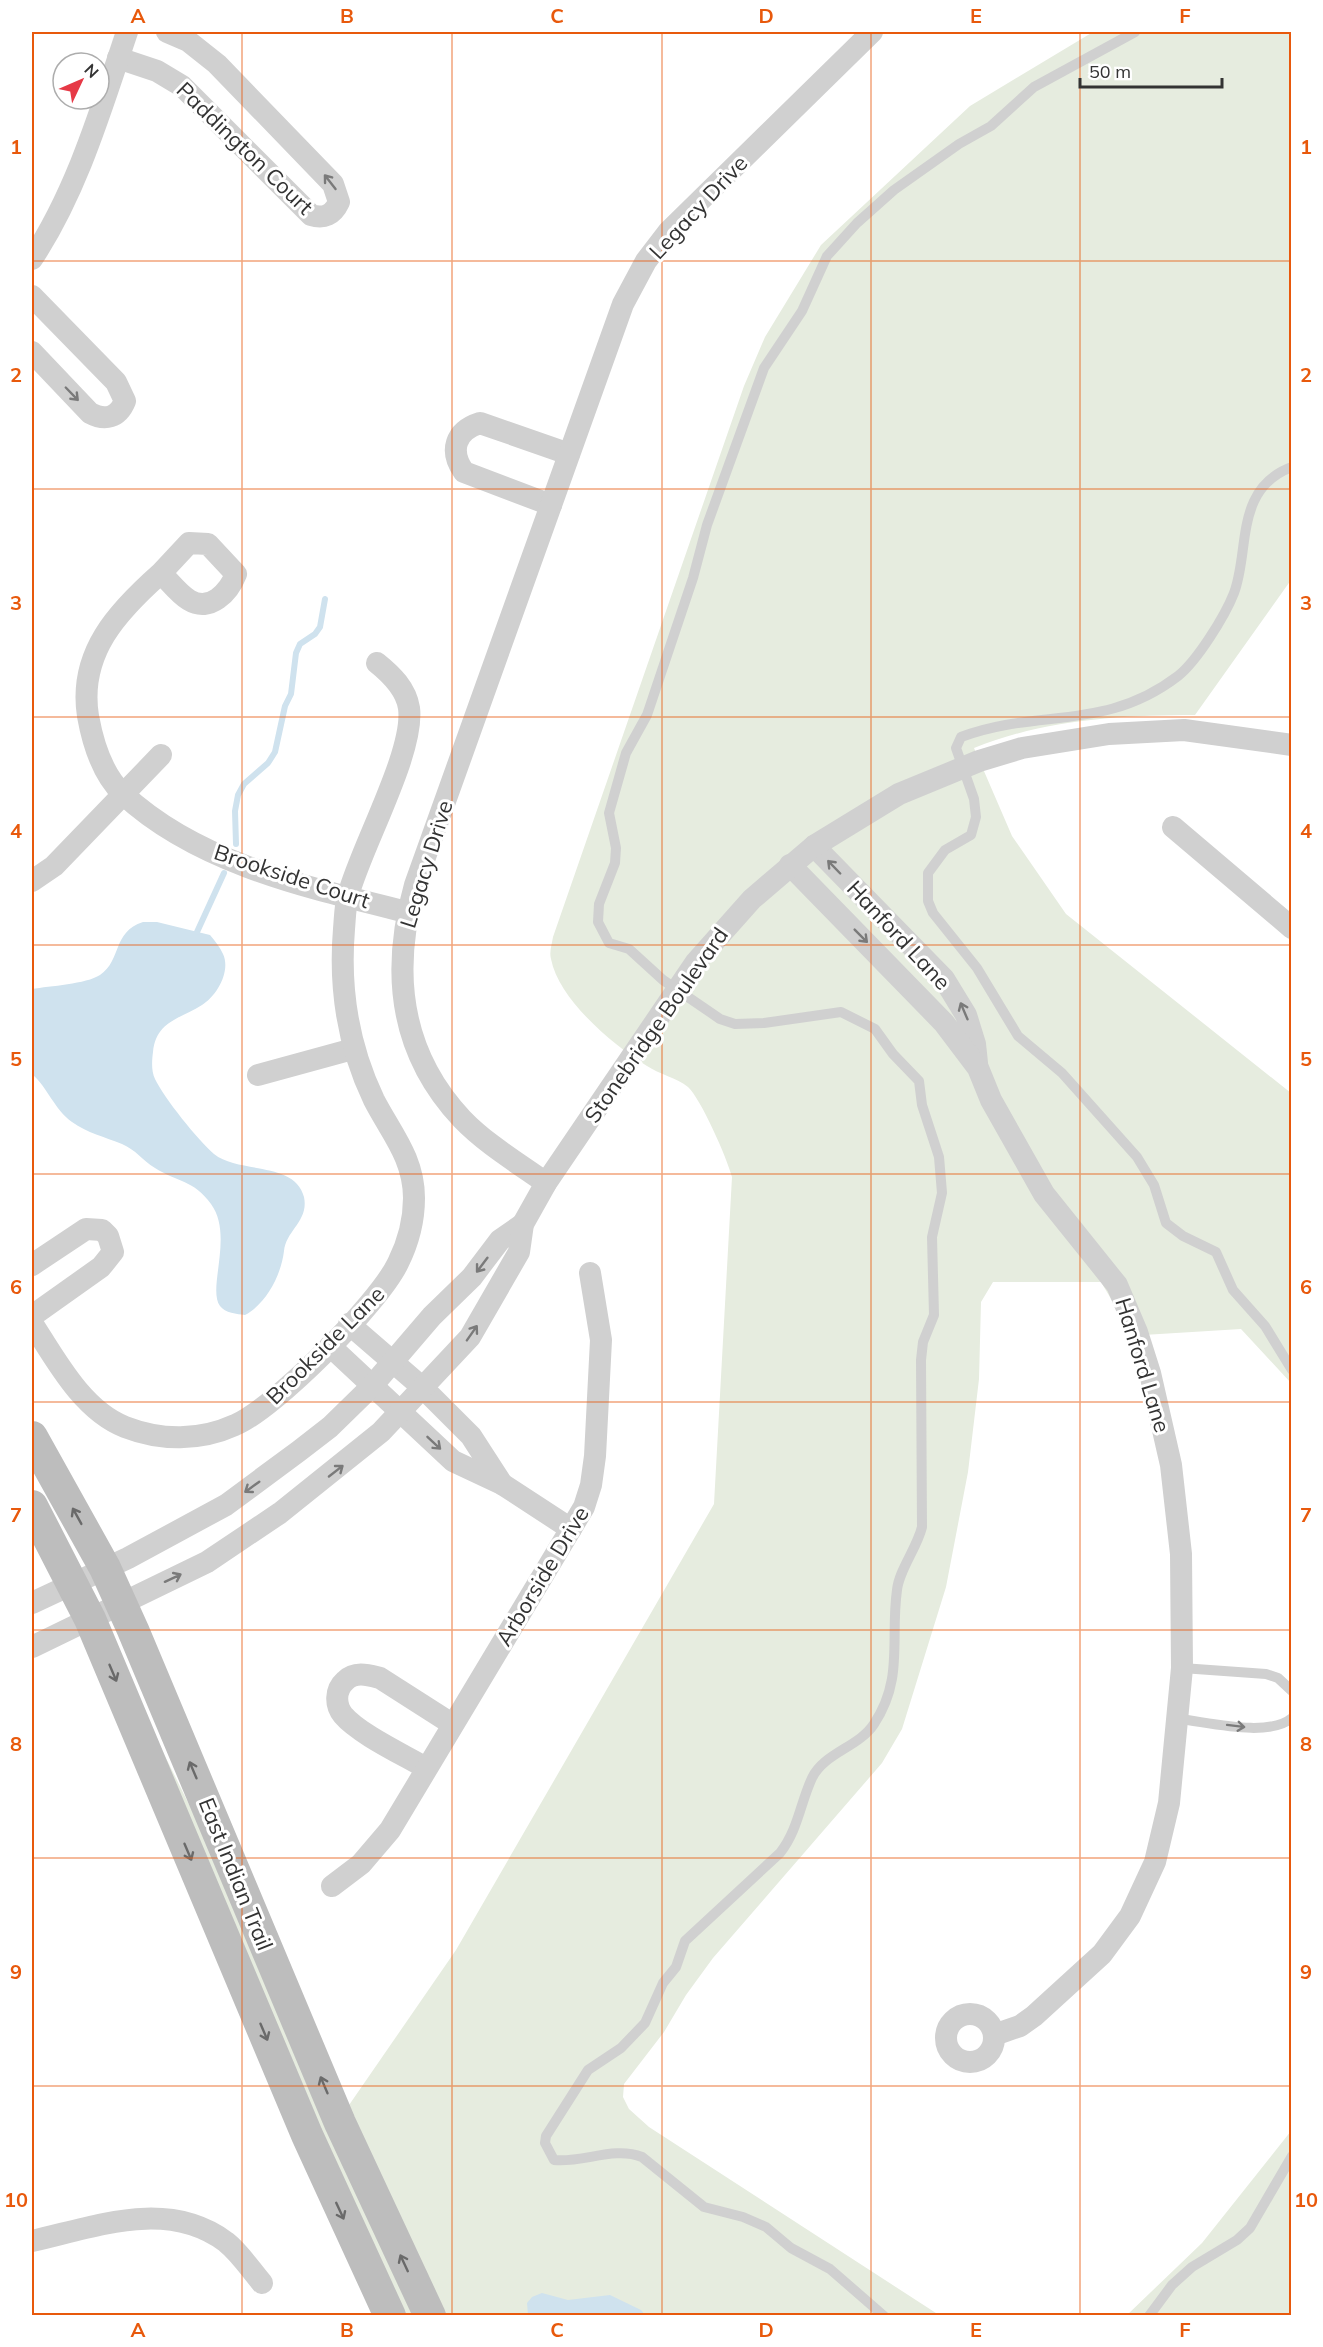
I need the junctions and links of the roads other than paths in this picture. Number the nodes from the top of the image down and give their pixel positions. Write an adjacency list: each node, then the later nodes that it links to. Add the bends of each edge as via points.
1 (127, 32): 5 (street)
2 (167, 32): 5 (street, Paddington Court, one-way to 2, via 158,71 183,86 311,215 324,217 333,212 339,202 333,184 218,64 188,41)
3 (872, 32): 9 (street, Legacy Drive, via 669,231 646,261 623,304)
4 (1135, 32): 25 (lane, via 1034,87 991,126 911,177 857,223 827,256 802,311 764,368 707,525 647,715 626,753 609,813 616,848 615,863 599,904 602,933 609,943 629,949)
5 (118, 58): 6 (street, via 74,179)
6 (32, 259)
7 (32, 296): 8 (street, one-way to 7, via 99,418 109,418 122,409 125,401 116,382)
8 (32, 352)
9 (569, 454): 11 (street, Legacy Drive); 11 (street, via 480,423 461,433 456,442 454,452 464,472)
10 (1292, 467): 16 (lane, via 1280,471 1252,506 1245,524 1234,592 1180,675 1137,703 1106,713 960,736 956,748)
11 (551, 505): 23 (street, Legacy Drive)
12 (161, 573): 17 (street, Brookside Court, via 130,600 100,639 89,676 87,707 92,737 103,766)
13 (377, 663): 22 (street, Brookside Lane, via 403,690 409,724 403,751)
14 (1292, 745): 16 (street, Stonebridge Boulevard, via 1184,730 1109,734 1022,748)
15 (160, 754): 17 (street)
16 (963, 767): 19 (street, Stonebridge Boulevard, via 899,794); 38 (lane, via 974,799 975,825 970,835 945,850 928,873 928,901 933,913 977,968 1018,1036 1062,1074 1137,1157 1154,1185 1166,1223 1216,1252 1233,1290 1266,1326)
17 (122, 793): 21 (street, via 54,866); 22 (street, Brookside Court, via 175,831 214,852)
18 (1173, 827): 24 (street)
19 (814, 846): 20 (street, Stonebridge Boulevard); 27 (street, Hanford Lane, one-way to 19, via 975,1044 958,999 944,979)
20 (790, 865): 25 (street, Stonebridge Boulevard, via 731,920); 27 (street, Hanford Lane, one-way to 27, via 928,1005)
21 (32, 881)
22 (347, 897): 23 (street, Brookside Court); 26 (street, Brookside Lane, via 343,990)
23 (407, 912): 29 (street, Legacy Drive, via 402,997 426,1069 463,1119)
24 (1287, 916)
25 (676, 989): 29 (street, Stonebridge Boulevard); 65 (lane, via 720,1019 735,1024 841,1012 875,1029 892,1054 919,1081 942,1184 933,1237 934,1315 921,1359 922,1527 897,1588 896,1664 890,1692 873,1726 816,1772 791,1838 780,1853 686,1941 676,1968 663,1983 645,2023 621,2048 588,2070 545,2143 554,2160 614,2153 642,2157 704,2207 766,2227 791,2248 830,2270)
26 (353, 1049): 28 (street); 35 (street, Brookside Lane, via 374,1100 405,1151 414,1197 412,1222 398,1265 383,1288)
27 (978, 1068): 52 (street, Hanford Lane, via 991,1100 1044,1194 1107,1270 1125,1300 1137,1332 1162,1418 1177,1508 1183,1596)
28 (258, 1074)
29 (546, 1183): 30 (street, Stonebridge Boulevard)
30 (523, 1224): 37 (street, Stonebridge Boulevard, one-way to 37, via 500,1240 472,1277); 40 (street, Stonebridge Boulevard, one-way to 30, via 470,1337 498,1292 519,1252)
31 (32, 1265): 33 (street, via 86,1229 102,1230 112,1244 113,1252 101,1267)
32 (590, 1273): 45 (street, Arborside Drive, via 601,1340 595,1456 588,1497)
33 (32, 1316)
34 (32, 1323): 36 (street, Brookside Lane, via 70,1380 103,1414 122,1426 150,1435 182,1438 237,1425 282,1393)
35 (349, 1324): 36 (street, Brookside Lane); 37 (street)
36 (330, 1346): 39 (street)
37 (392, 1363): 39 (street, Stonebridge Boulevard); 40 (street)
38 (1292, 1370)
39 (372, 1386): 41 (street); 46 (street, Stonebridge Boulevard, one-way to 46, via 330,1426 226,1505)
40 (423, 1388): 41 (street, Stonebridge Boulevard); 43 (street, via 471,1436)
41 (400, 1411): 43 (street, one-way to 43, via 453,1461); 49 (street, Stonebridge Boulevard, one-way to 41, via 207,1562 240,1541 356,1455)
42 (32, 1437): 46 (main road, East Indian Trail, one-way to 42)
43 (502, 1484): 45 (street)
44 (32, 1506): 47 (main road, East Indian Trail)
45 (571, 1529): 56 (street, Arborside Drive)
46 (105, 1568): 47 (street, Stonebridge Boulevard); 49 (main road, East Indian Trail)
47 (72, 1584): 48 (street, Stonebridge Boulevard); 50 (main road, East Indian Trail)
48 (32, 1603)
49 (121, 1603): 50 (street, Stonebridge Boulevard); 64 (main road, East Indian Trail, one-way to 49, via 336,2113)
50 (90, 1619): 51 (street, Stonebridge Boulevard); 63 (main road, East Indian Trail, one-way to 63, via 307,2135)
51 (32, 1647)
52 (1182, 1668): 53 (lane, via 1266,1674 1278,1678); 55 (street, Hanford Lane)
53 (1292, 1691)
54 (1292, 1718): 55 (lane, one-way to 54, via 1263,1729 1285,1724)
55 (1179, 1719): 59 (street, Hanford Lane, via 1163,1837 1146,1886 1130,1916 1102,1954 1034,2016 1020,2026)
56 (452, 1724): 57 (street, Arborside Drive); 57 (street, via 380,1678 357,1674 345,1681 338,1692 342,1714)
57 (426, 1768): 58 (street, Arborside Drive, via 375,1849)
58 (332, 1886)
59 (994, 2034)
60 (1292, 2156): 66 (lane, via 1250,2228 1191,2267)
61 (32, 2241): 62 (street, via 161,2217 225,2242)
62 (262, 2283)
63 (390, 2316)
64 (429, 2316)
65 (884, 2316)
66 (1149, 2316)

